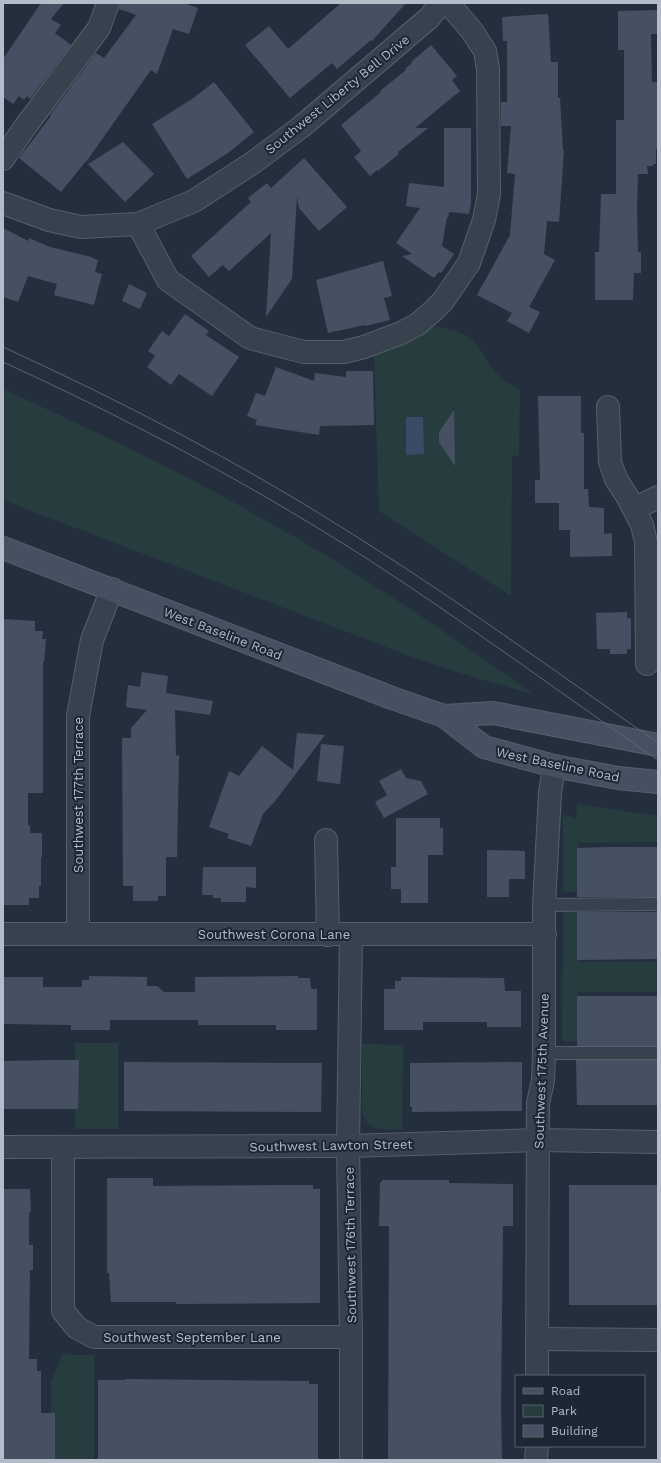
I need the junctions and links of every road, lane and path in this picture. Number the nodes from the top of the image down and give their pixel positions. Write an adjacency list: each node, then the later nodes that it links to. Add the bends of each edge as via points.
1 (108, 3): 4 (street, via 100,28)
2 (441, 3): 6 (street, Southwest Liberty Bell Drive, via 423,23 290,136 194,201)
3 (448, 3): 6 (street, via 485,51 488,69 489,194 484,220 469,263 443,301 418,324 384,340 344,352 304,352 250,338 168,280)
4 (3, 159)
5 (3, 203): 6 (street, Southwest Liberty Bell Drive, via 49,220 82,227)
6 (138, 224)
7 (608, 406): 9 (street, via 610,462 616,479)
8 (658, 497): 9 (street)
9 (634, 509): 12 (street, via 642,525 646,542)
10 (3, 548): 11 (main road, West Baseline Road)
11 (112, 590): 13 (main road, West Baseline Road); 21 (street, Southwest 177th Terrace, via 92,640 78,716)
12 (647, 664)
13 (444, 716): 14 (main road, West Baseline Road, via 493,713); 15 (main road, West Baseline Road, via 484,748)
14 (658, 745)
15 (554, 766): 16 (main road, West Baseline Road, via 618,778); 19 (street, Southwest 175th Avenue, via 550,792)
16 (658, 782)
17 (326, 840): 23 (street)
18 (658, 904): 19 (lane)
19 (544, 905): 22 (street, Southwest 175th Avenue)
20 (3, 934): 21 (street, Southwest Corona Lane)
21 (78, 934): 23 (street, Southwest Corona Lane)
22 (545, 934): 24 (street, Southwest Corona Lane); 26 (street, Southwest 175th Avenue)
23 (328, 935): 24 (street, Southwest Corona Lane)
24 (351, 935): 29 (street, Southwest 176th Terrace)
25 (658, 1053): 26 (lane)
26 (544, 1054): 27 (street, Southwest 175th Avenue, via 543,1081 538,1103)
27 (538, 1140): 28 (street, Southwest Lawton Street); 29 (street, Southwest Lawton Street); 33 (street, Southwest 175th Avenue)
28 (658, 1142)
29 (348, 1146): 31 (street, Southwest Lawton Street); 32 (street, Southwest 176th Terrace)
30 (3, 1147): 31 (street, Southwest Lawton Street)
31 (63, 1147): 32 (street, Southwest September Lane, via 63,1311 77,1328 94,1337)
32 (351, 1337): 37 (street, Southwest 176th Terrace)
33 (538, 1339): 34 (street); 35 (street, Southwest 175th Avenue)
34 (658, 1340)
35 (537, 1375)
36 (537, 1447): 38 (street)
37 (351, 1460)
38 (536, 1460)

